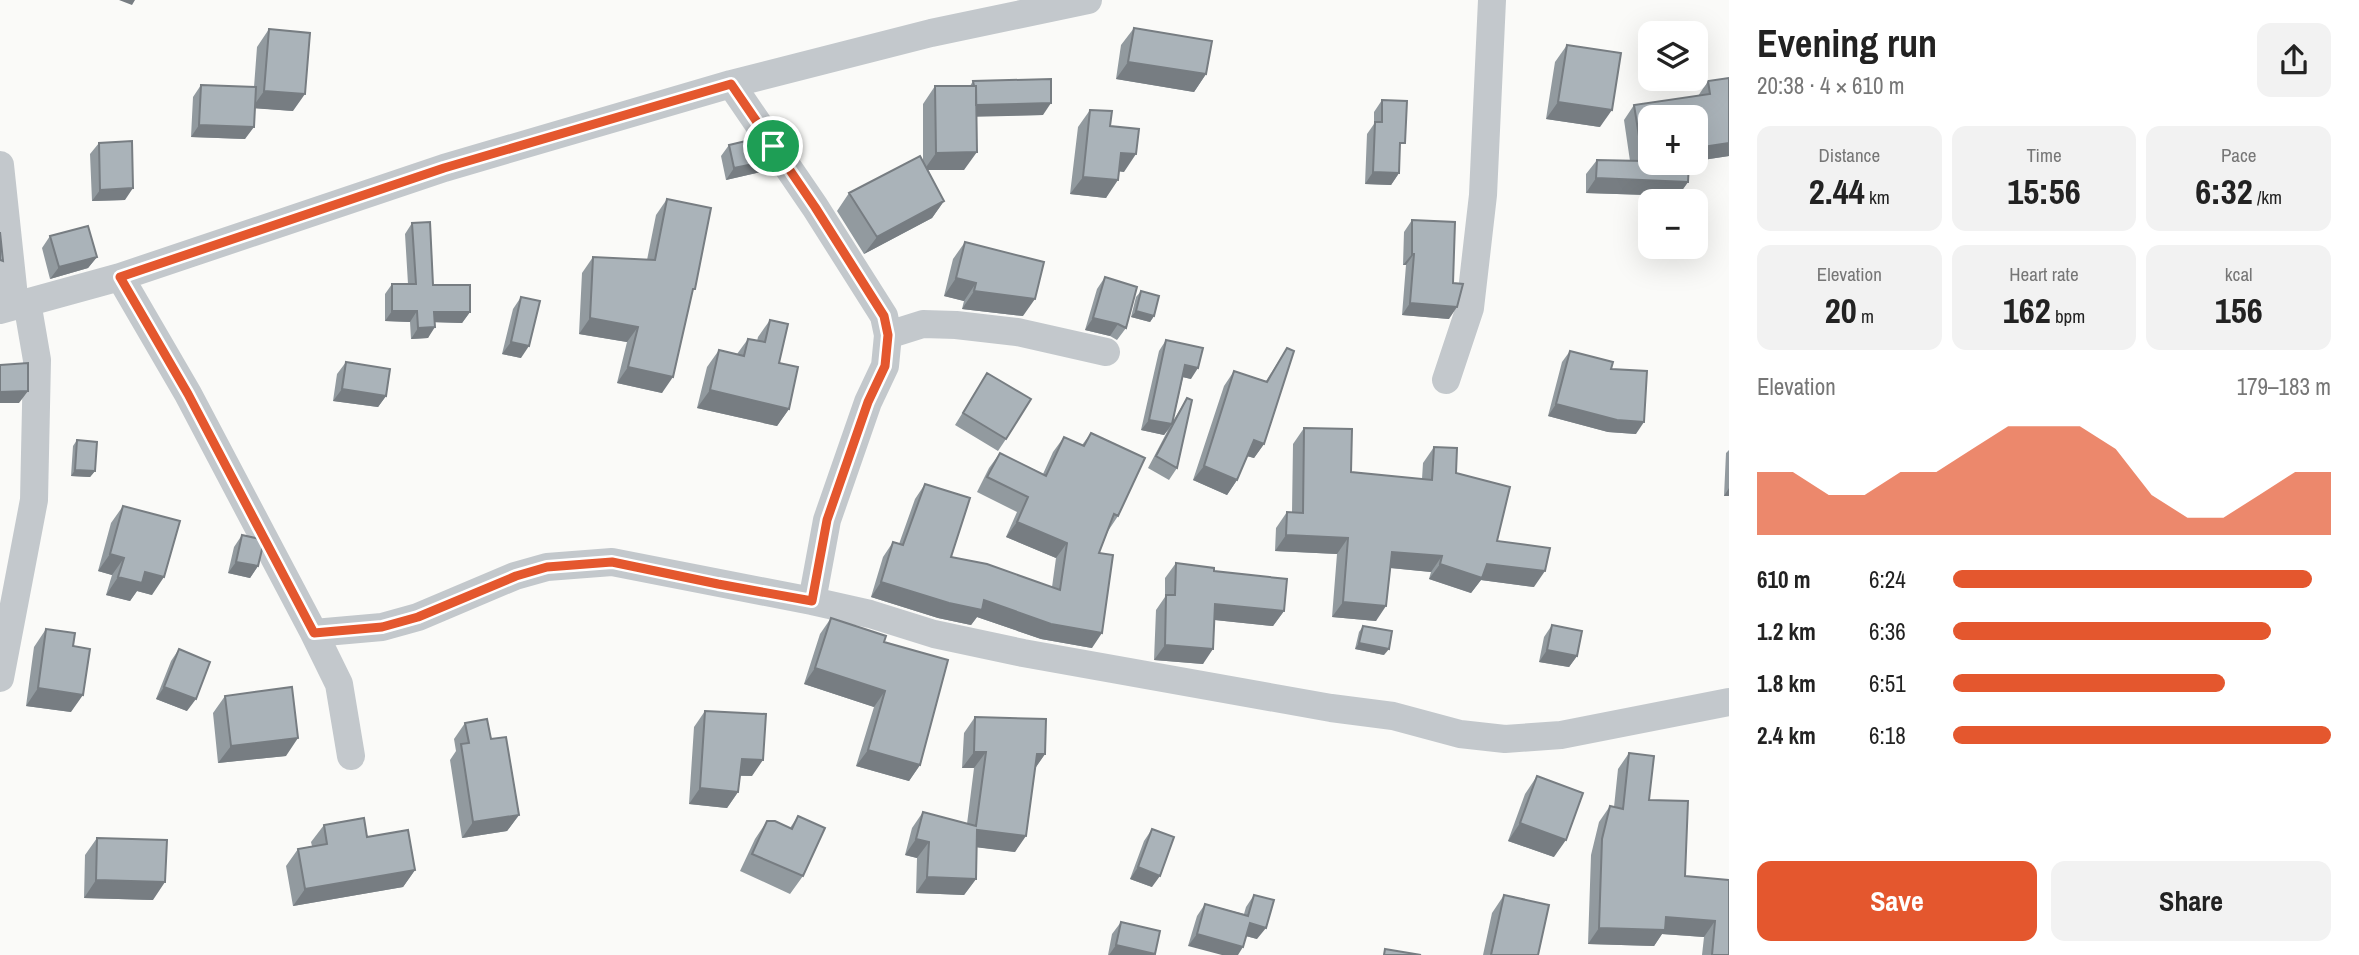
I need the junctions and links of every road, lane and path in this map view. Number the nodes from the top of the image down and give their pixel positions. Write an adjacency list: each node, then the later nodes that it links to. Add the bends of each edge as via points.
1 (1088, 0): 3 (street, via 931,33)
2 (1492, 0): 9 (street, via 1483,195 1470,308)
3 (731, 84): 5 (street, via 444,168); 7 (street, via 884,316)
4 (0, 165): 6 (street)
5 (120, 277): 6 (street); 11 (street)
6 (14, 306): 12 (street, via 37,360 34,500)
7 (888, 335): 8 (street, via 923,324 956,326 1017,332); 10 (street, via 885,366 827,520)
8 (1106, 352)
9 (1446, 380)
10 (812, 601): 11 (street, via 612,562 593,563 547,567 516,576 382,627); 13 (street, via 1023,653 1393,716 1460,734 1506,739 1561,735)
11 (314, 633): 14 (street, via 339,684)
12 (0, 678)
13 (1729, 702)
14 (351, 756)

